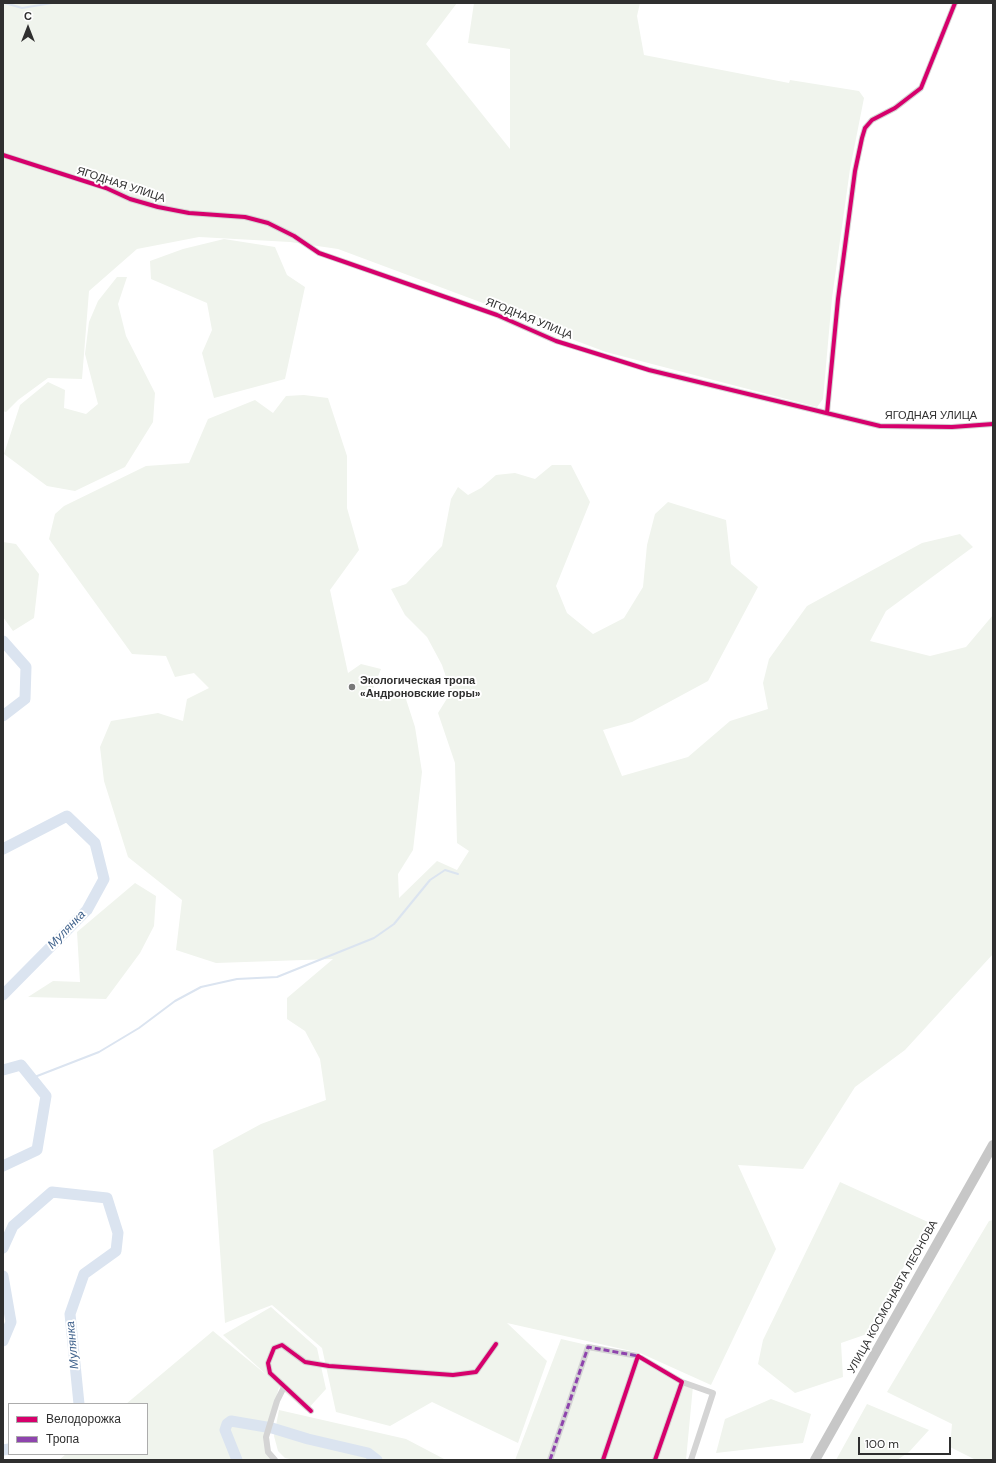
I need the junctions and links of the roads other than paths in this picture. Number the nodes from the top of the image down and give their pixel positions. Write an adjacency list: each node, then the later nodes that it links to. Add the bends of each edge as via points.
1 (955, 3): 3 (street, via 921,88 896,108 872,120 865,128 855,171 846,233)
2 (3, 155): 3 (street, ЯГОДНАЯ УЛИЦА, via 106,188 158,208 244,217 268,223 319,253 497,315 556,341 649,370)
3 (827, 413): 4 (street, ЯГОДНАЯ УЛИЦА, via 880,426 952,427)
4 (993, 424)
5 (993, 1145): 16 (main road, УЛИЦА КОСМОНАВТА ЛЕОНОВА)
6 (496, 1344): 9 (street, via 476,1372 453,1375 305,1362 282,1345 274,1348 268,1364 270,1373)
7 (638, 1356): 8 (street); 12 (street, via 588,1347); 13 (street)
8 (682, 1382): 14 (street); 15 (street, via 713,1393)
9 (284, 1387): 10 (street); 11 (street, via 266,1437 268,1452)
10 (311, 1411)
11 (275, 1460)
12 (550, 1460)
13 (603, 1460)
14 (655, 1460)
15 (692, 1460)
16 (815, 1460)

